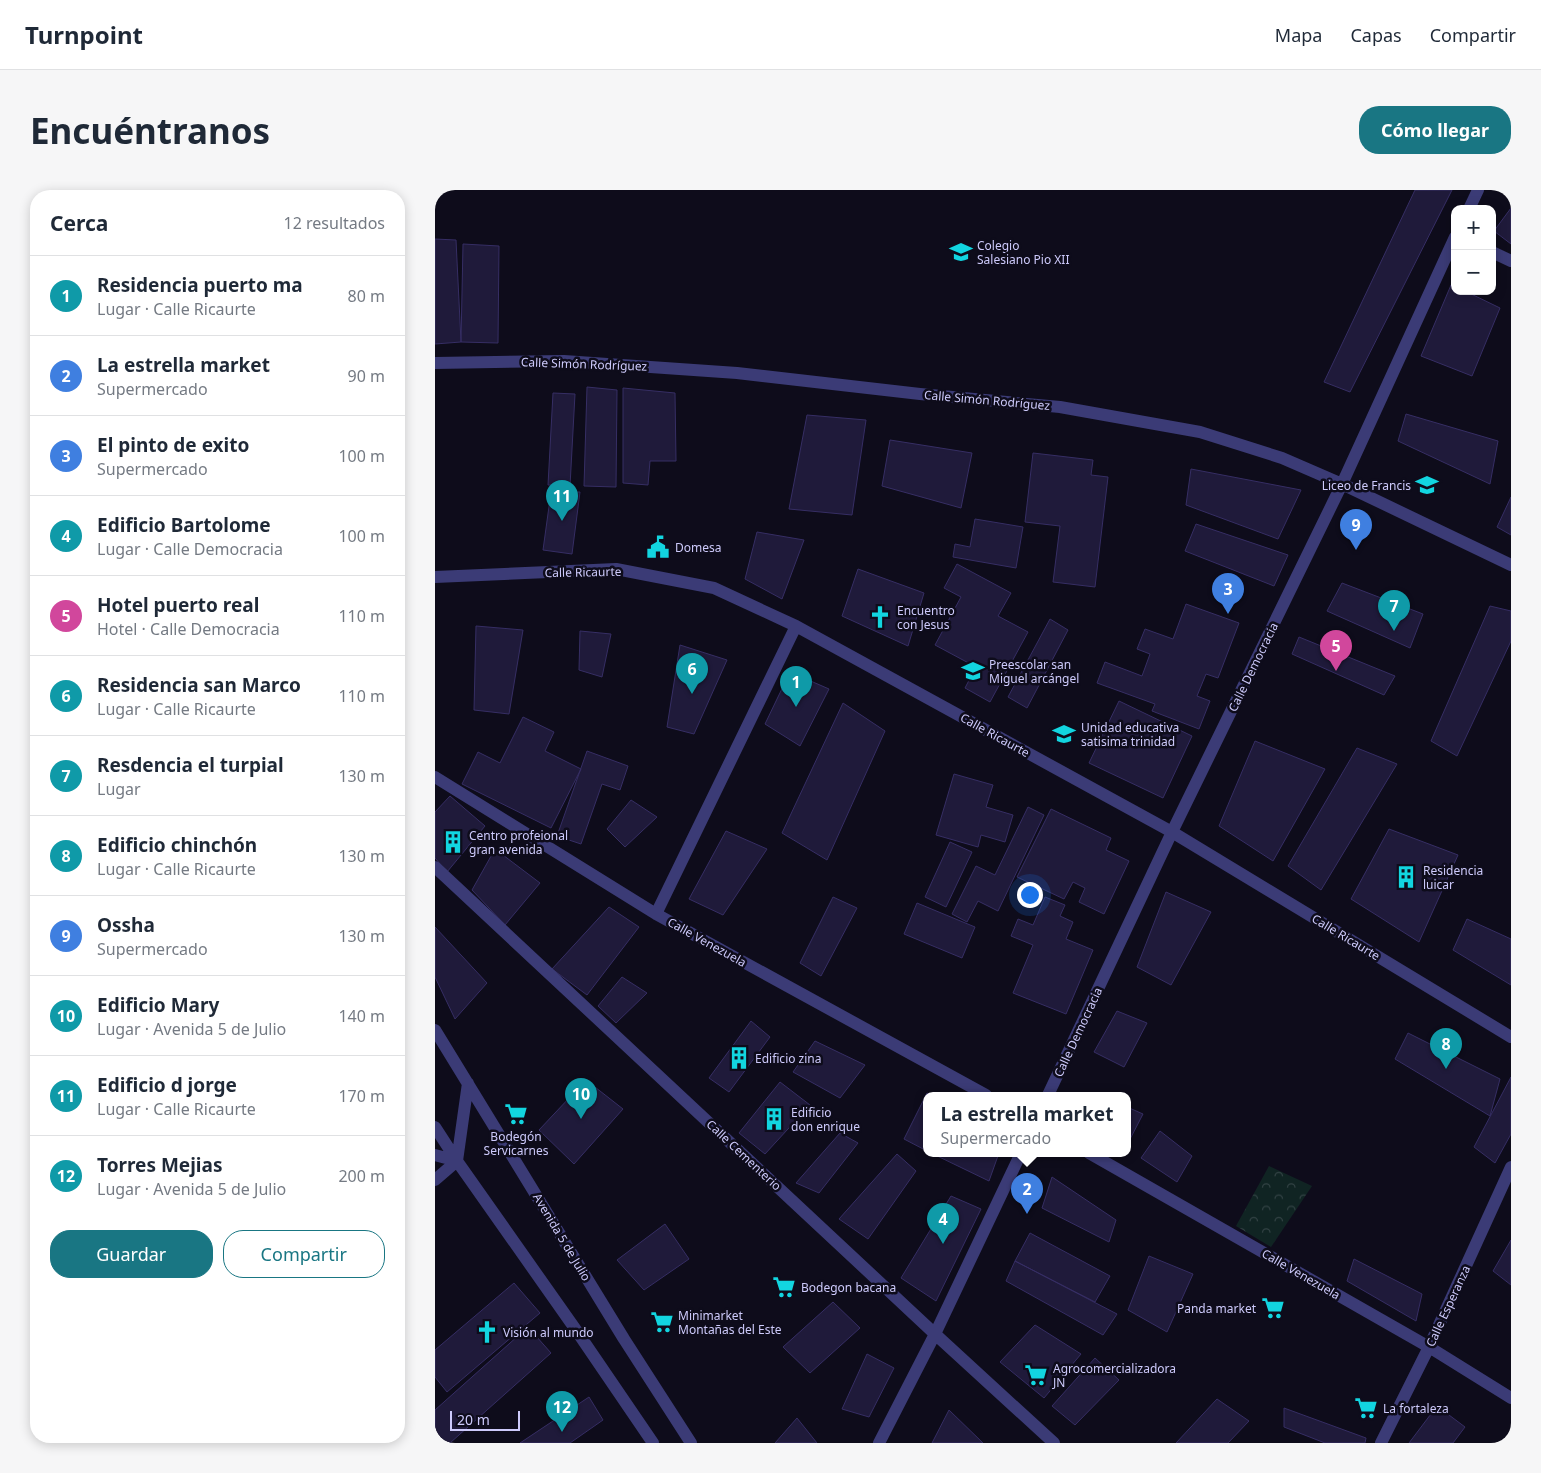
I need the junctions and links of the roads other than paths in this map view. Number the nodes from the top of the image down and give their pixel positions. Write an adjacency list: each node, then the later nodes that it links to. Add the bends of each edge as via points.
1 (1478, 190): 2 (street)
2 (1471, 205)
3 (1451, 246): 7 (street, Calle Democracia)
4 (1496, 254): 5 (street)
5 (1511, 261)
6 (435, 363): 7 (street, Calle Simón Rodríguez, via 564,361 737,372 1060,407 1200,432 1282,458)
7 (1341, 484): 8 (street, Calle Simón Rodríguez); 12 (street, Calle Democracia)
8 (1511, 565)
9 (435, 577): 10 (street, Calle Ricaurte, via 616,569 714,588)
10 (796, 626): 12 (street, Calle Ricaurte); 14 (street)
11 (435, 777): 14 (street, Calle Venezuela)
12 (1172, 832): 16 (street, Calle Ricaurte); 19 (street, Calle Democracia)
13 (435, 867): 27 (street, Calle Cementerio)
14 (656, 914): 18 (street, Calle Venezuela)
15 (435, 1030): 17 (street, Avenida 5 de Julio)
16 (1511, 1037)
17 (468, 1083): 24 (street); 31 (street, Avenida 5 de Julio)
18 (981, 1092)
19 (1049, 1092)
20 (435, 1127): 24 (street)
21 (435, 1155): 24 (street)
22 (1019, 1157): 27 (street)
23 (1096, 1157): 28 (street, Calle Venezuela)
24 (457, 1161): 26 (street); 30 (street)
25 (1511, 1167): 28 (street, Calle Esperanza)
26 (435, 1180)
27 (935, 1334): 32 (street); 33 (street, Calle Cementerio)
28 (1429, 1347): 29 (street, Calle Venezuela); 34 (street, Calle Esperanza)
29 (1511, 1398)
30 (653, 1443)
31 (691, 1443)
32 (879, 1443)
33 (1053, 1443)
34 (1381, 1443)

